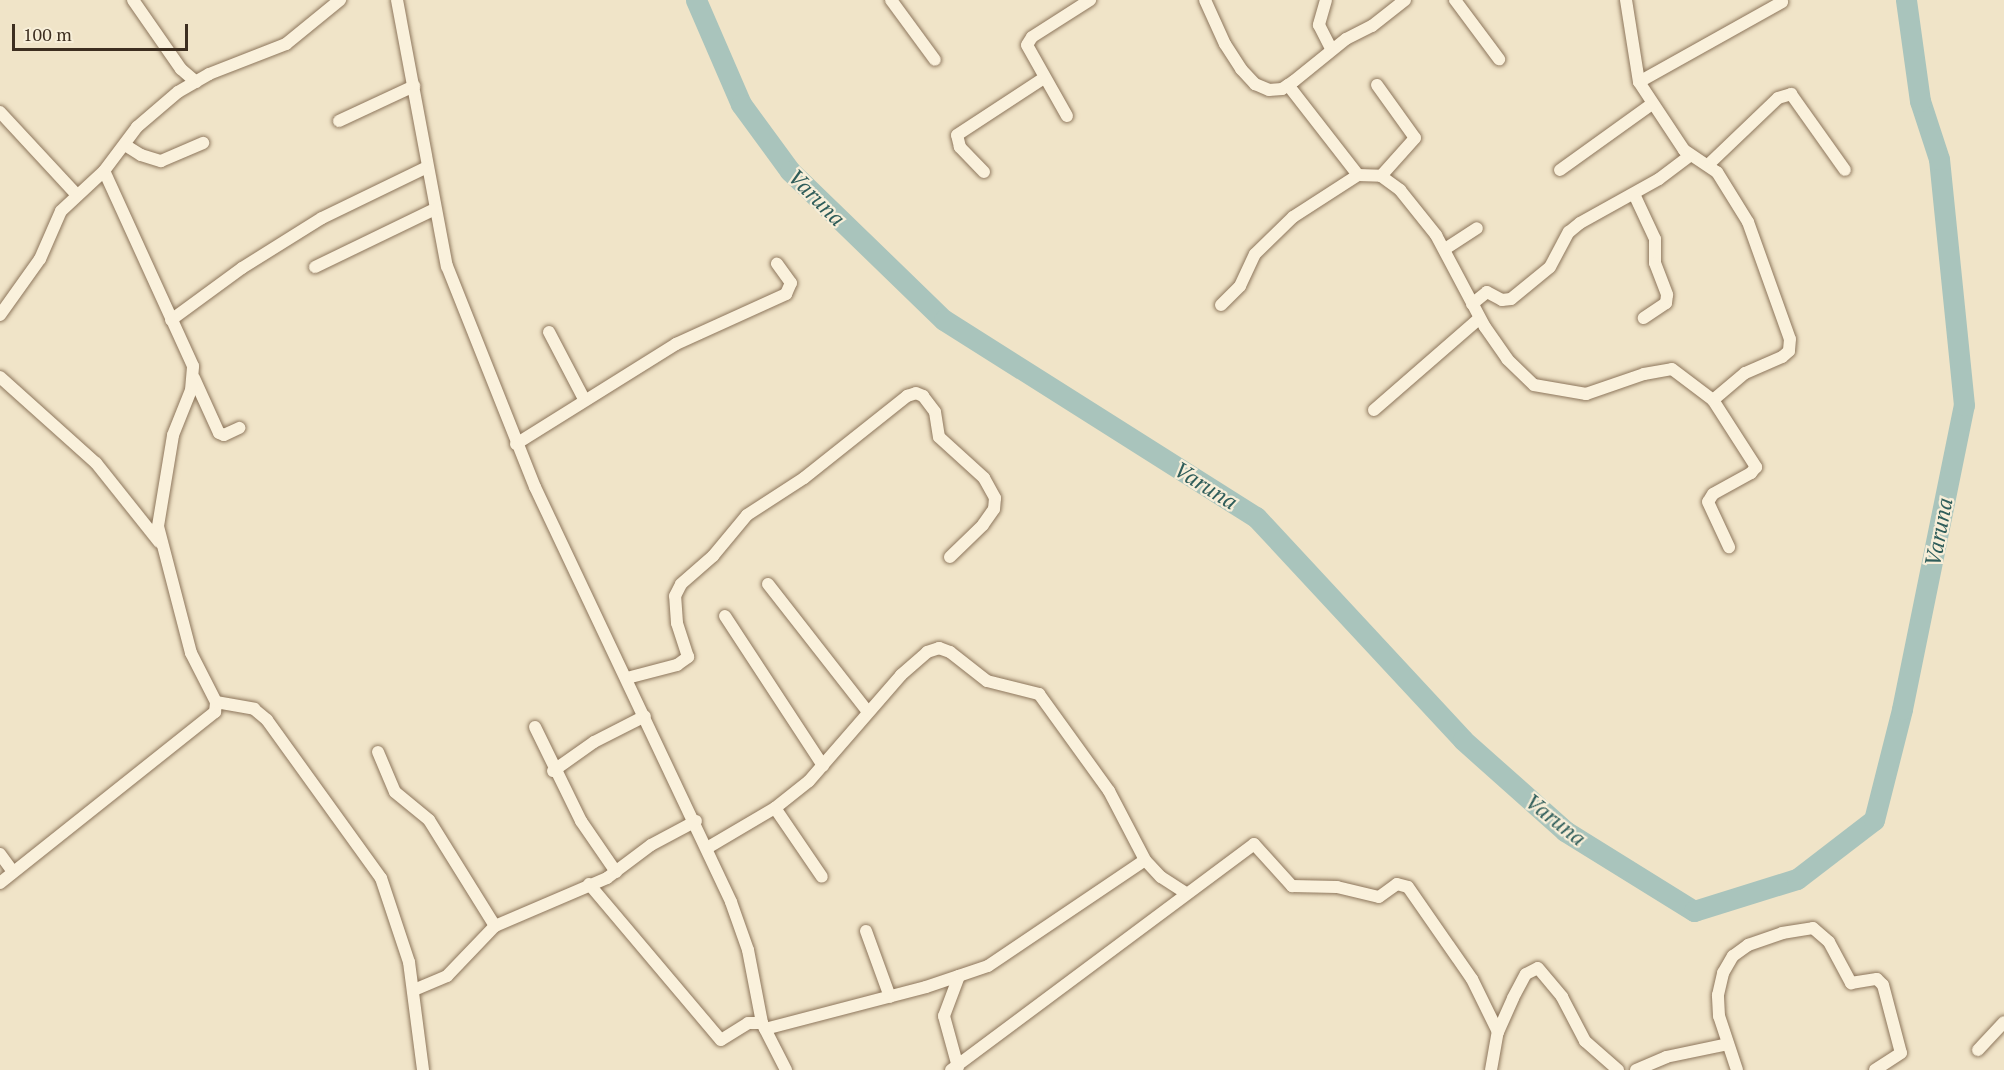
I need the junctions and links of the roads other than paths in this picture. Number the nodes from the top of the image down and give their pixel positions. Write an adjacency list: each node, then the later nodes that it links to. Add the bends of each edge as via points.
1 (134, 0): 16 (street, via 181,69)
2 (340, 0): 16 (street, via 286,44)
3 (397, 0): 20 (street)
4 (891, 0): 14 (street)
5 (1090, 0): 15 (street, via 1028,41 1028,50)
6 (1205, 0): 18 (street, via 1225,44 1255,84 1269,90)
7 (1326, 0): 12 (street, via 1319,25)
8 (1405, 0): 12 (street, via 1372,26)
9 (1455, 0): 13 (street)
10 (1626, 0): 17 (street)
11 (1782, 2): 17 (street)
12 (1331, 49): 18 (street)
13 (1499, 59)
14 (935, 60)
15 (1044, 78): 23 (street); 33 (street, via 957,135 960,147)
16 (196, 82): 26 (street, via 151,113)
17 (1639, 82): 21 (street)
18 (1288, 85): 34 (street)
19 (1377, 85): 35 (street, via 1415,138)
20 (414, 86): 24 (street); 29 (street)
21 (1652, 104): 27 (street); 30 (street)
22 (0, 112): 36 (street)
23 (1067, 116)
24 (339, 121)
25 (203, 143): 26 (street, via 161,161 141,156)
26 (125, 145): 32 (street)
27 (1689, 156): 28 (street); 37 (street)
28 (1709, 164): 31 (street, via 1778,98 1791,93); 53 (street, via 1748,222 1791,345 1782,357 1745,374)
29 (427, 167): 38 (street); 48 (street, via 322,218 242,268)
30 (1560, 170)
31 (1845, 170)
32 (104, 171): 36 (street); 48 (street)
33 (984, 172)
34 (1358, 175): 35 (street); 44 (street, via 1293,217 1255,254 1240,286)
35 (1382, 176): 40 (street, via 1400,190)
36 (76, 194): 45 (street, via 61,211 40,259)
37 (1634, 194): 43 (street, via 1569,232 1550,267 1512,298 1502,300 1487,292); 47 (street, via 1655,239 1655,263 1667,295 1666,303)
38 (435, 209): 42 (street); 56 (street, via 447,266)
39 (1477, 228): 40 (street)
40 (1445, 249): 43 (street)
41 (777, 264): 52 (street, via 791,283 786,294 676,344)
42 (315, 267)
43 (1472, 304): 46 (street)
44 (1221, 305)
45 (0, 315)
46 (1480, 318): 53 (street, via 1507,359 1534,385 1586,394 1644,374 1672,369); 54 (street)
47 (1644, 318)
48 (171, 320): 51 (street)
49 (549, 332): 52 (street)
50 (0, 377): 57 (street, via 96,463)
51 (194, 378): 55 (street, via 219,432 224,435); 57 (street, via 173,435 162,488 158,526)
52 (584, 399): 56 (street)
53 (1713, 400): 58 (street, via 1756,467 1713,494 1707,502)
54 (1374, 410)
55 (239, 429)
56 (516, 444): 62 (street)
57 (161, 544): 63 (street, via 191,653)
58 (1729, 547)
59 (950, 557): 62 (street, via 983,525 994,509 995,498 984,477 939,437 935,412 916,393 907,396 804,478 747,515 675,596 677,623 688,657 677,665)
60 (768, 584): 64 (street)
61 (725, 616): 68 (street)
62 (627, 678): 65 (street)
63 (216, 702): 75 (street, via 215,712 207,721); 84 (street, via 254,709 267,720 366,854 392,900)
64 (868, 712): 68 (street); 74 (street, via 915,662 939,648 987,681 1039,694 1109,790)
65 (645, 716): 69 (street, via 594,742); 71 (street)
66 (535, 727): 69 (street)
67 (378, 752): 81 (street, via 395,792 429,820)
68 (823, 766): 70 (street)
69 (554, 771): 76 (street, via 581,821)
70 (775, 808): 72 (street); 77 (street)
71 (696, 821): 72 (street); 76 (street, via 651,845)
72 (707, 848): 87 (street, via 741,926)
73 (0, 854): 75 (street)
74 (1145, 860): 80 (street, via 1161,877); 83 (street, via 999,960)
75 (13, 872): 78 (street)
76 (616, 872): 79 (street)
77 (822, 877)
78 (0, 883)
79 (589, 884): 81 (street); 87 (street, via 721,1040 748,1023)
80 (1186, 893): 88 (street, via 1254,844 1292,886 1337,887 1379,897 1405,884 1472,979); 91 (street)
81 (495, 926): 84 (street, via 447,976)
82 (866, 931): 85 (street)
83 (959, 976): 85 (street); 91 (street, via 944,1016)
84 (414, 990): 92 (street)
85 (890, 997): 87 (street)
86 (2004, 1022): 90 (street)
87 (764, 1026): 93 (street)
88 (1498, 1032): 94 (street); 95 (street, via 1526,974 1538,968 1562,997 1585,1041)
89 (1728, 1044): 96 (street, via 1666,1058); 97 (street); 98 (street, via 1718,995 1723,973 1733,956 1782,933 1813,928 1829,942 1851,983 1877,979 1882,986 1900,1053)
90 (1978, 1050)
91 (955, 1068)
92 (423, 1070)
93 (786, 1070)
94 (1491, 1070)
95 (1618, 1070)
96 (1636, 1070)
97 (1737, 1070)
98 (1875, 1070)

